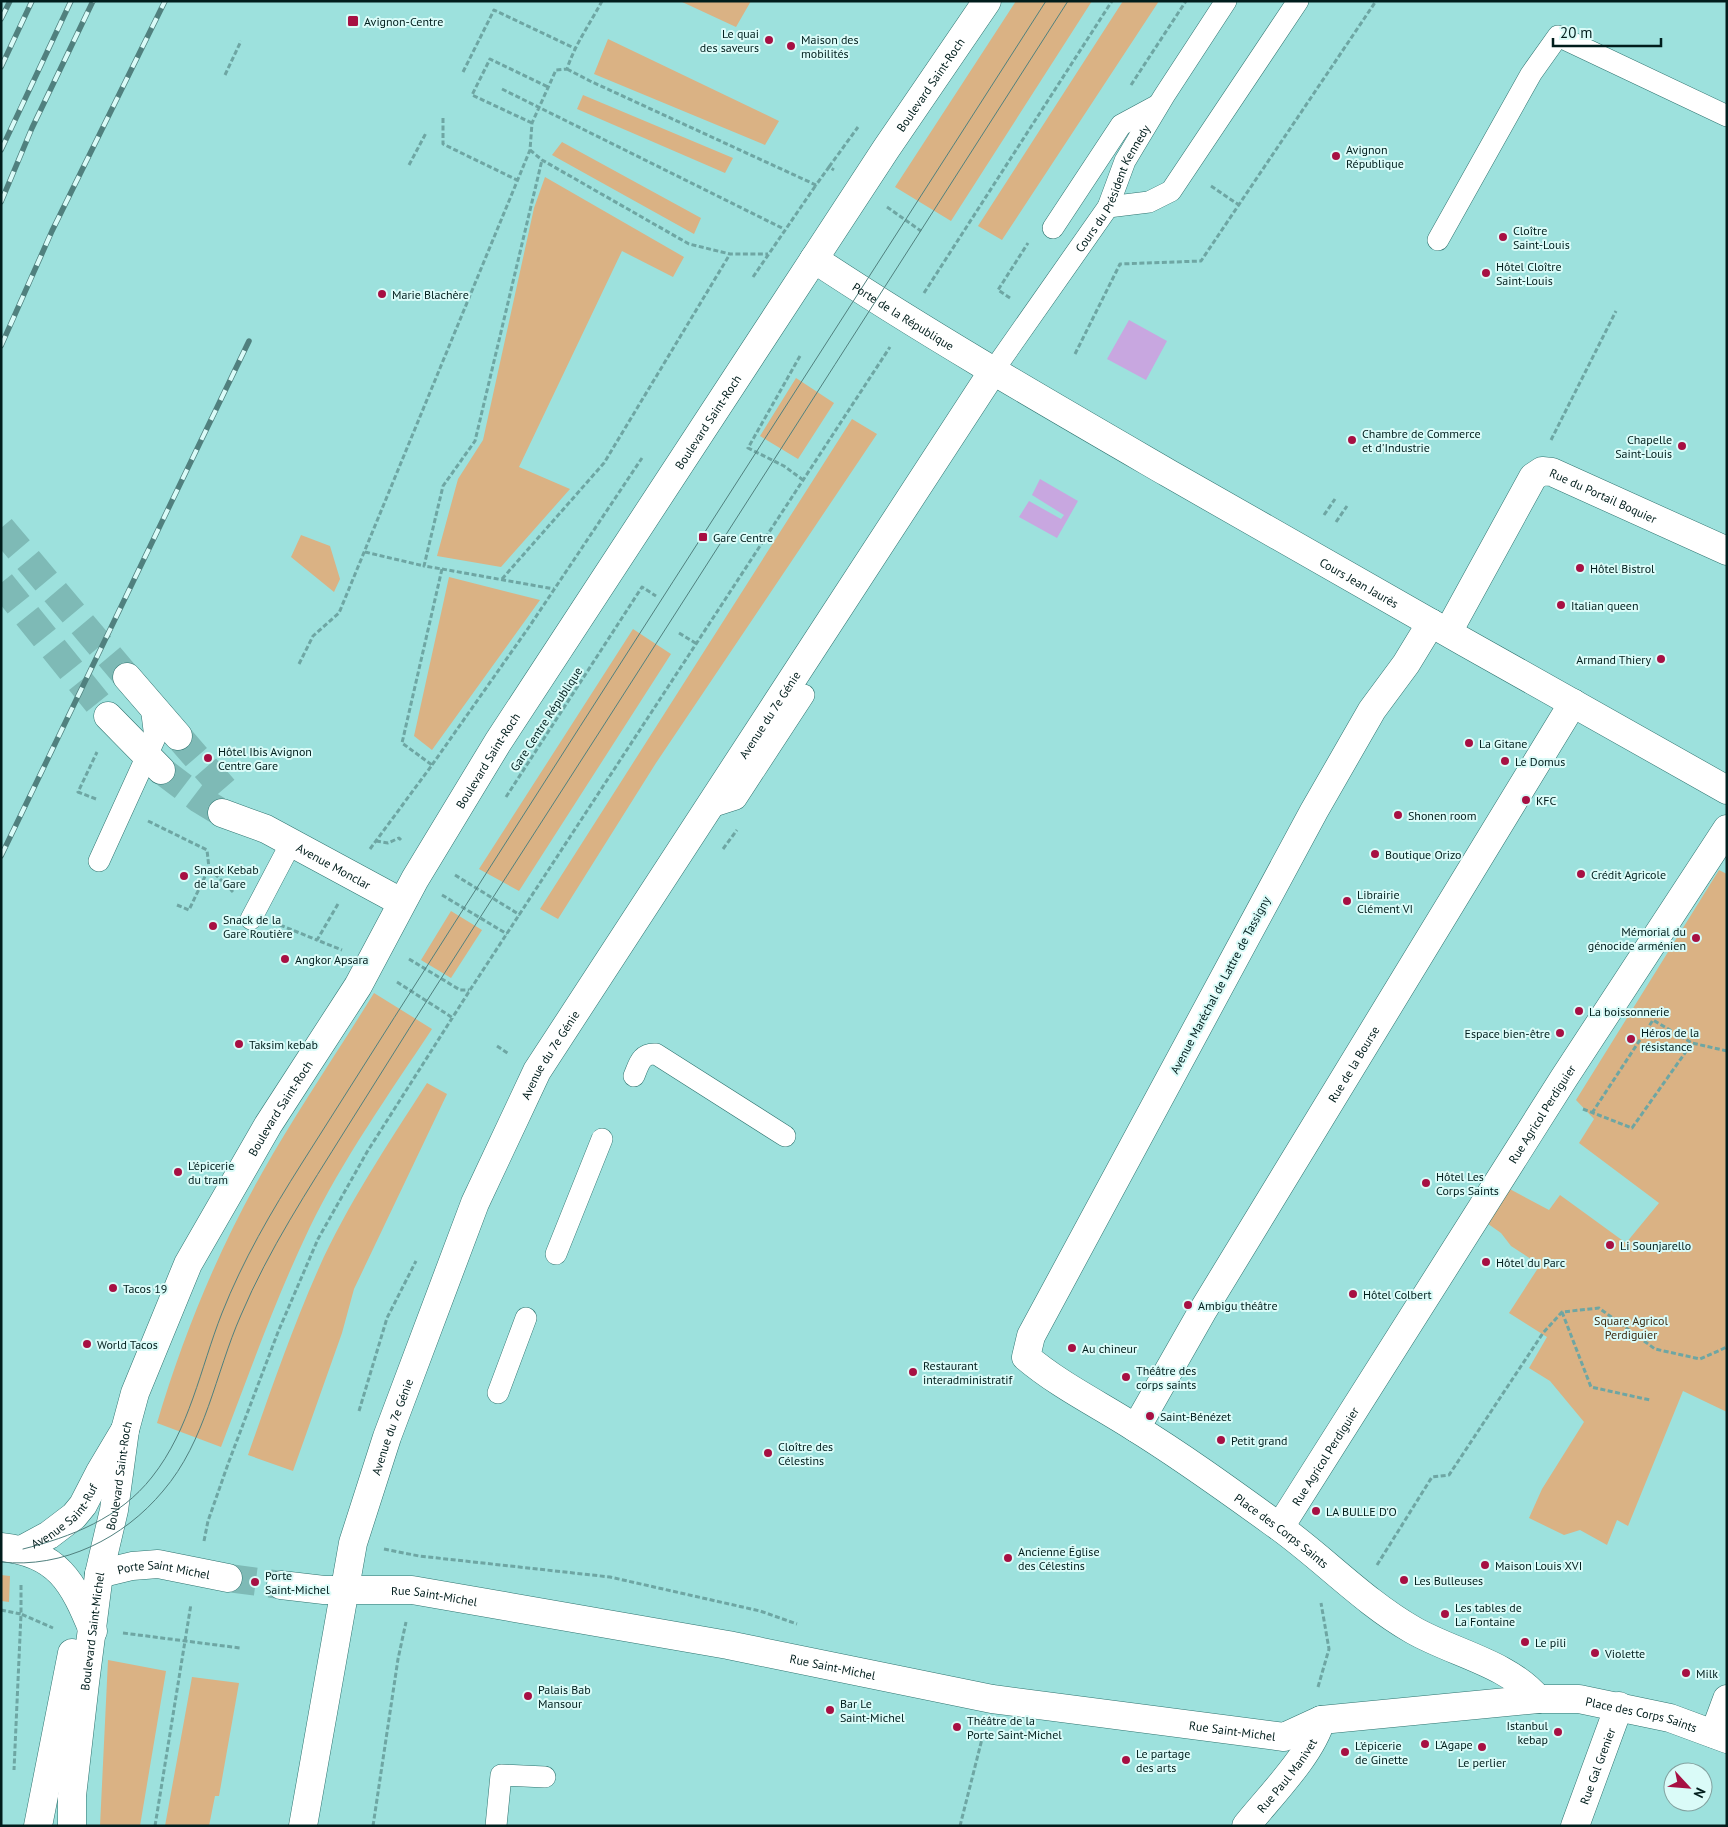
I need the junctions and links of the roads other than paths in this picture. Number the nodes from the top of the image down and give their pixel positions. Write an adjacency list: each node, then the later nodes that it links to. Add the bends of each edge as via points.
1 (987, 1): 9 (street, Boulevard Saint-Roch)
2 (1226, 1): 4 (lane, Cours du Président Kennedy)
3 (1298, 1): 6 (lane, via 1171,191 1149,202)
4 (1158, 106): 6 (lane, Cours du Président Kennedy, via 1125,161); 7 (lane, via 1121,125)
5 (1727, 116): 8 (lane, via 1558,36 1531,74)
6 (1108, 208): 10 (lane, Cours du Président Kennedy)
7 (1053, 228)
8 (1438, 240)
9 (814, 259): 10 (street, Porte de la République); 26 (street, Boulevard Saint-Roch, via 498,742)
10 (993, 371): 12 (street, Cours Jean Jaurès); 22 (street, Avenue du 7e Génie)
11 (1727, 551): 12 (street, Rue du Portail Boquier, via 1552,472 1542,471 1533,477)
12 (1439, 628): 15 (street, Cours Jean Jaurès); 33 (street, Avenue Maréchal de Lattre de Tassigny, via 1406,664 1372,710 1314,811 1031,1336)
13 (127, 677): 16 (street)
14 (804, 694): 22 (lane, via 736,799)
15 (1573, 703): 20 (street, Cours Jean Jaurès); 35 (street, Rue de la Bourse, via 1202,1312)
16 (151, 706): 18 (street); 19 (lane)
17 (108, 716): 19 (street)
18 (178, 736)
19 (154, 763): 25 (lane)
20 (1727, 790)
21 (226, 804): 24 (street, Avenue Monclar)
22 (708, 808): 42 (street, Avenue du 7e Génie, via 537,1071 475,1203 387,1437 353,1543)
23 (1727, 829): 37 (street, Rue Agricol Perdiguier, via 1564,1078)
24 (291, 843): 26 (street, Avenue Monclar); 27 (lane)
25 (100, 861)
26 (401, 902): 36 (street, Boulevard Saint-Roch, via 358,986 268,1125 188,1264 138,1385)
27 (251, 918)
28 (634, 1076): 29 (lane, via 642,1058 648,1053 656,1054)
29 (785, 1136)
30 (602, 1139): 31 (lane)
31 (556, 1254)
32 (526, 1318): 34 (lane)
33 (1026, 1357): 35 (street, Place des Corps Saints, via 1041,1370)
34 (498, 1393)
35 (1136, 1428): 37 (street, Place des Corps Saints)
36 (125, 1430): 38 (street, Avenue Saint-Ruf, via 84,1505 74,1516 56,1530); 39 (street, Boulevard Saint-Roch, via 114,1510)
37 (1280, 1527): 44 (street, Place des Corps Saints, via 1384,1611 1414,1630 1528,1687)
38 (12, 1548): 43 (street, Avenue Saint-Ruf, via 49,1561)
39 (99, 1574): 40 (street, Porte Saint Michel, via 158,1564); 43 (street, Boulevard Saint-Michel)
40 (228, 1578)
41 (281, 1586): 42 (street)
42 (343, 1591): 47 (street, Rue Saint-Michel, via 412,1590 728,1645 992,1699 1284,1737); 52 (street, Avenue du 7e Génie)
43 (97, 1624): 50 (street, Boulevard Saint-Michel, via 77,1630); 51 (street, Boulevard Saint-Michel, via 72,1796)
44 (1538, 1699): 46 (street, Place des Corps Saints, via 1579,1699); 47 (street, Place des Corps Saints)
45 (1727, 1699): 48 (street)
46 (1619, 1706): 48 (street, Place des Corps Saints, via 1670,1718); 55 (street, Rue Gal Grenier)
47 (1321, 1720): 54 (street, Rue Paul Manivet, via 1317,1735 1305,1752)
48 (1720, 1737)
49 (545, 1777): 53 (lane, via 501,1775)
50 (38, 1826)
51 (72, 1826)
52 (303, 1826)
53 (496, 1826)
54 (1246, 1826)
55 (1575, 1826)

